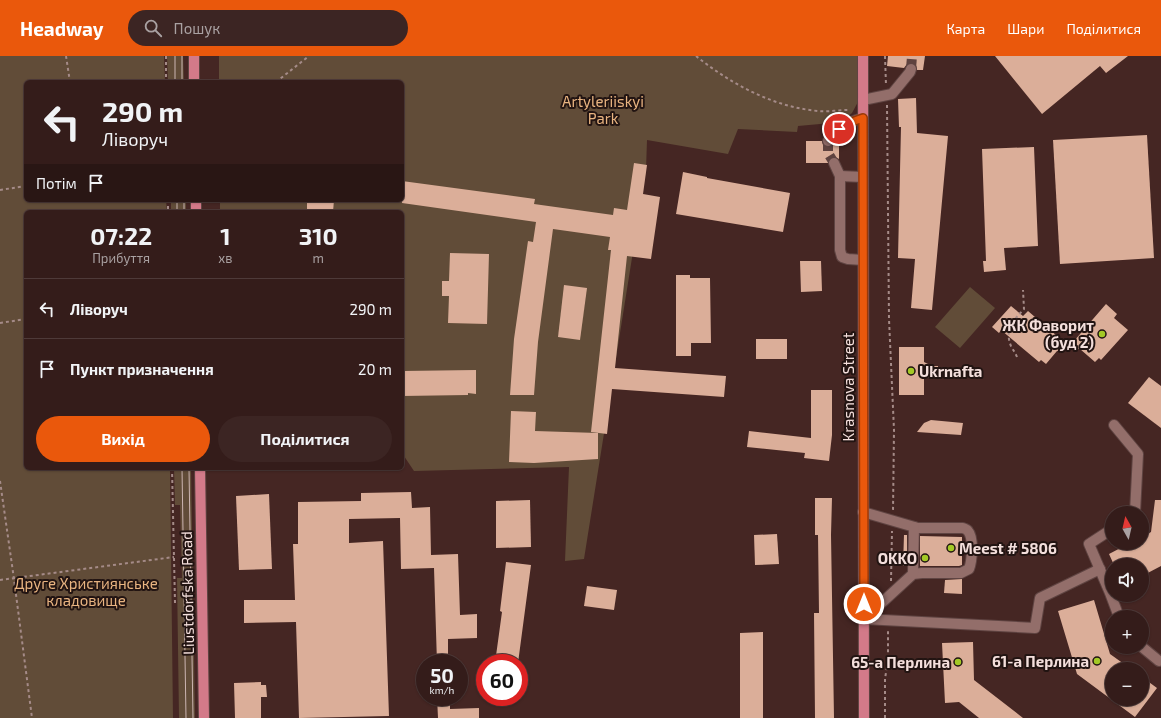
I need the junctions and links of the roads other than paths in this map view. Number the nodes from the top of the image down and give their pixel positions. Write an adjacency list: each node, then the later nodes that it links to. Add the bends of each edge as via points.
1 (194, 56): 4 (main road)
2 (863, 56): 5 (main road, Krasnova Street)
3 (911, 69): 5 (lane, via 892,94)
4 (194, 80)
5 (863, 100): 6 (main road, Krasnova Street)
6 (863, 118): 7 (lane, via 833,132); 10 (main road, Krasnova Street)
7 (828, 141)
8 (834, 163): 9 (lane)
9 (840, 176): 10 (lane); 11 (lane, via 840,250 842,257)
10 (863, 177): 11 (main road, Krasnova Street)
11 (863, 260): 15 (main road, Krasnova Street)
12 (1114, 425): 14 (lane, via 1138,454)
13 (200, 470): 24 (main road, Liustdorfska Road)
14 (1135, 506)
15 (864, 512): 16 (lane); 21 (main road, Krasnova Street)
16 (914, 527): 19 (lane); 19 (lane, via 963,528 968,531 972,539 972,562 969,569 961,574)
17 (1105, 534): 18 (lane, via 1089,544)
18 (1100, 569): 20 (lane); 21 (lane, via 1040,598 1034,629)
19 (913, 574): 21 (lane)
20 (1116, 610)
21 (864, 619): 25 (main road, Krasnova Street)
22 (1149, 653): 23 (lane)
23 (1159, 661)
24 (204, 718)
25 (864, 718)

